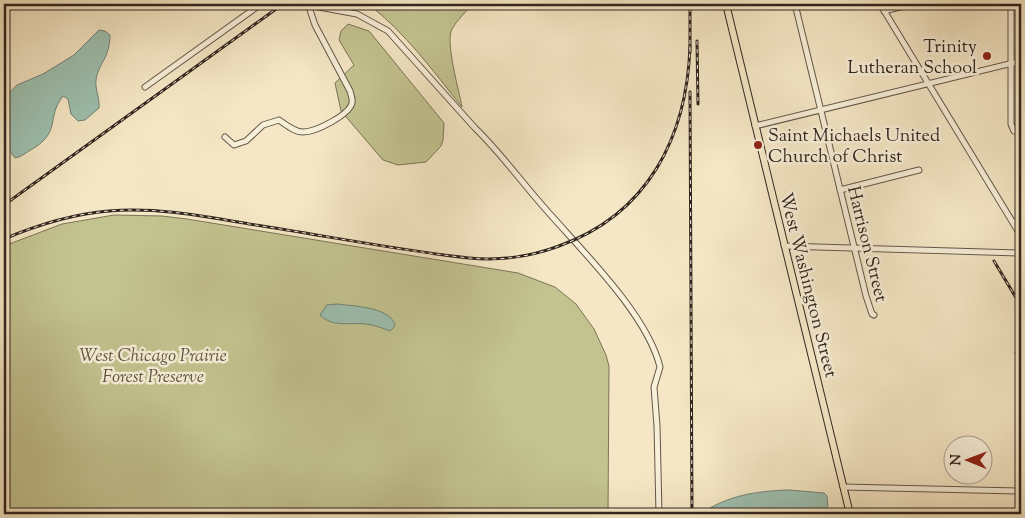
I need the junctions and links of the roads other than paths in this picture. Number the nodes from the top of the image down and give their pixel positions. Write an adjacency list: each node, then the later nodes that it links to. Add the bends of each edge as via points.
1 (261, 4): 13 (street)
2 (308, 4): 17 (street, via 315,25 350,91 352,102 347,112 321,128 303,132 289,128 279,120 263,125 246,141 234,145); 29 (street, via 357,14 394,36 474,128 485,136 627,305 652,346 660,367 654,387)
3 (742, 4): 8 (street)
4 (795, 4): 14 (street, Harrison Street)
5 (880, 4): 9 (street)
6 (912, 4): 9 (street)
7 (1011, 4): 11 (street)
8 (726, 6): 15 (main road, West Washington Street)
9 (884, 11): 12 (street)
10 (1021, 61): 11 (street)
11 (1011, 64): 12 (street); 16 (street, via 1013,130)
12 (929, 84): 14 (street); 20 (street)
13 (145, 87)
14 (821, 110): 15 (street); 19 (street, Harrison Street)
15 (756, 126): 23 (main road, West Washington Street)
16 (1021, 133)
17 (225, 137)
18 (919, 170): 19 (street)
19 (840, 190): 24 (street, Harrison Street)
20 (1013, 222): 21 (street); 22 (street)
21 (1021, 222)
22 (1021, 236)
23 (784, 246): 24 (street); 27 (main road, West Washington Street)
24 (854, 248): 25 (street); 26 (street, Harrison Street)
25 (1021, 253)
26 (874, 315)
27 (843, 487): 28 (street); 30 (main road, West Washington Street)
28 (1021, 491)
29 (659, 514)
30 (850, 514)

